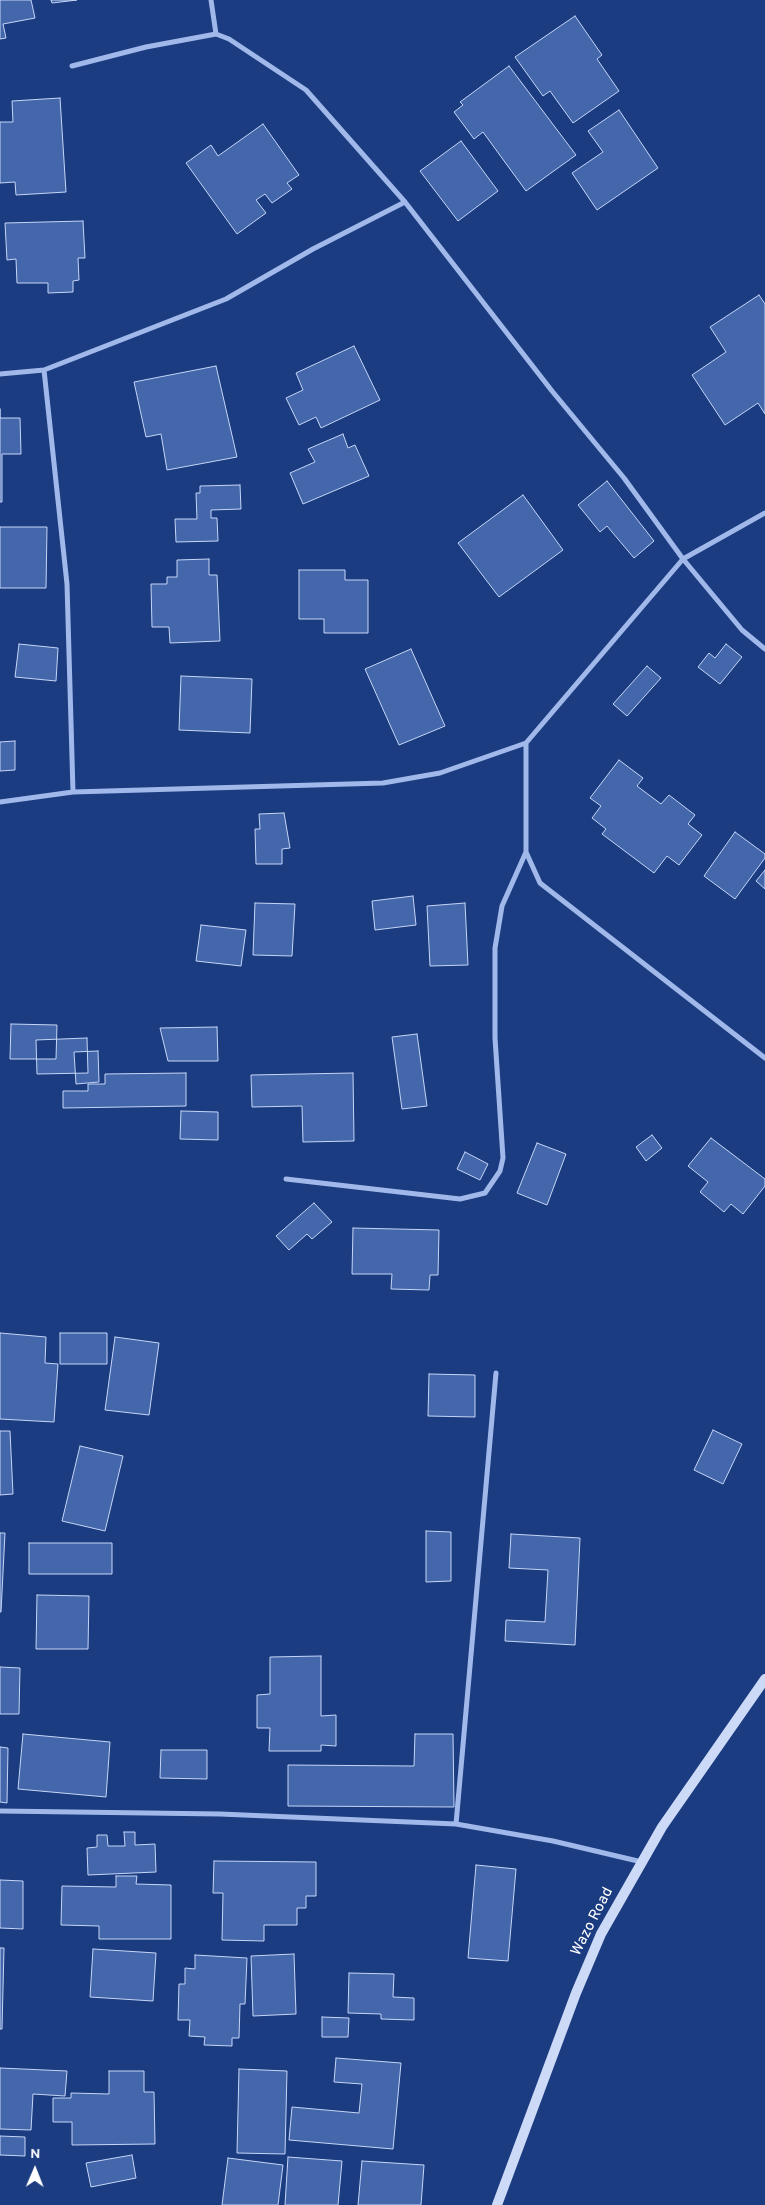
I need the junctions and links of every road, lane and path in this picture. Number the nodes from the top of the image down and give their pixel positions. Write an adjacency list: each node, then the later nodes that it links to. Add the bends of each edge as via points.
1 (211, 0): 2 (street)
2 (216, 34): 3 (street); 4 (street, via 229,39 306,90)
3 (72, 66)
4 (405, 202): 5 (street, via 313,249 226,299); 8 (street, via 624,478)
5 (44, 370): 6 (street); 11 (street, via 67,584)
6 (0, 374)
7 (765, 513): 8 (street)
8 (683, 559): 9 (street, via 742,630); 10 (street)
9 (765, 649)
10 (526, 743): 11 (street, via 440,774 383,783); 13 (street)
11 (74, 792): 12 (street)
12 (0, 802)
13 (526, 852): 14 (street, via 540,883); 15 (street, via 502,906 495,948 495,1038 502,1158 500,1171 485,1193 460,1199)
14 (765, 1058)
15 (286, 1179)
16 (496, 1373): 19 (street)
17 (765, 1679): 20 (main road, Wazo Road)
18 (0, 1811): 19 (street, via 220,1814)
19 (456, 1824): 20 (street, via 553,1841)
20 (642, 1862): 21 (main road, Wazo Road, via 601,1934)
21 (496, 2205)

